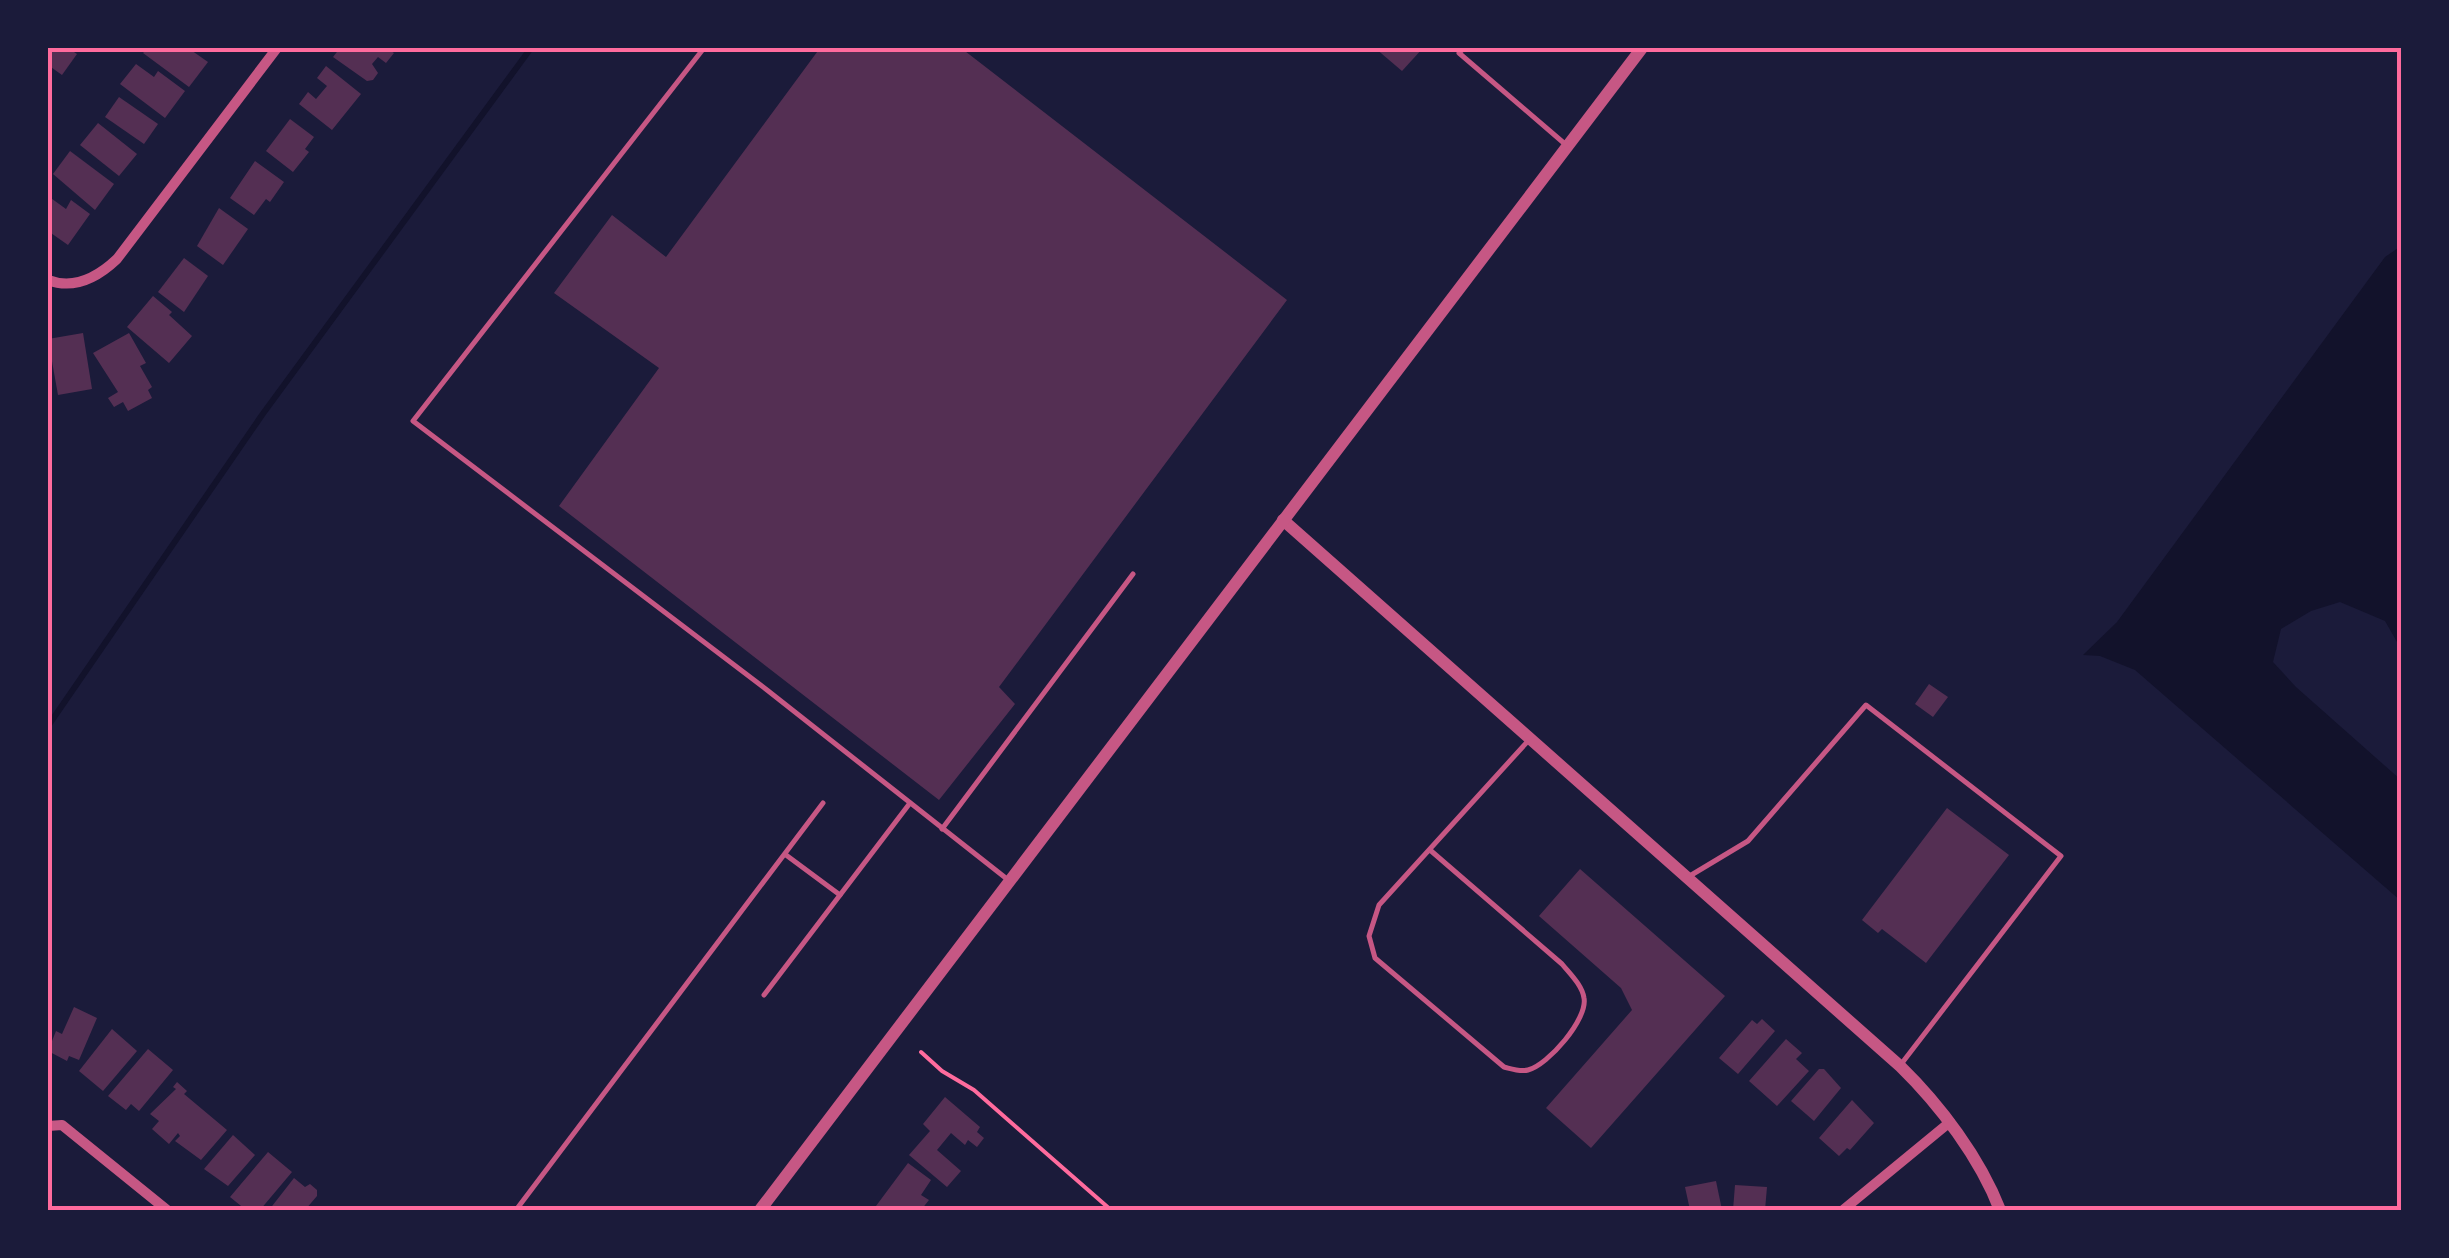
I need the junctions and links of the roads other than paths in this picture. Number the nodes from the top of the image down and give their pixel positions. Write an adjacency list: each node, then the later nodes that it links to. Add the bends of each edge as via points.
1 (277, 48): 6 (street, via 117,259 81,282)
2 (704, 48): 10 (lane, via 413,421)
3 (1464, 48): 5 (lane, via 1459,53)
4 (1642, 48): 5 (street)
5 (1567, 146): 7 (street)
6 (48, 280)
7 (1283, 520): 9 (street); 16 (street)
8 (1133, 574): 12 (lane)
9 (1530, 738): 13 (lane); 15 (street)
10 (910, 803): 12 (lane); 17 (lane)
11 (822, 804): 14 (lane)
12 (942, 828): 16 (lane)
13 (1430, 850): 13 (lane, via 1379,905 1369,936 1374,958 1504,1067 1524,1072 1540,1064 1582,1017 1585,999 1562,964)
14 (785, 854): 17 (lane); 23 (lane)
15 (1688, 877): 19 (street); 19 (lane, via 1748,841 1866,705 2061,856)
16 (1009, 881): 24 (street)
17 (840, 895): 18 (lane)
18 (764, 995)
19 (1900, 1066): 20 (street)
20 (1950, 1122): 25 (street); 26 (street)
21 (48, 1126): 22 (street, via 62,1125)
22 (167, 1210)
23 (516, 1210)
24 (760, 1210)
25 (1843, 1210)
26 (2000, 1210)

